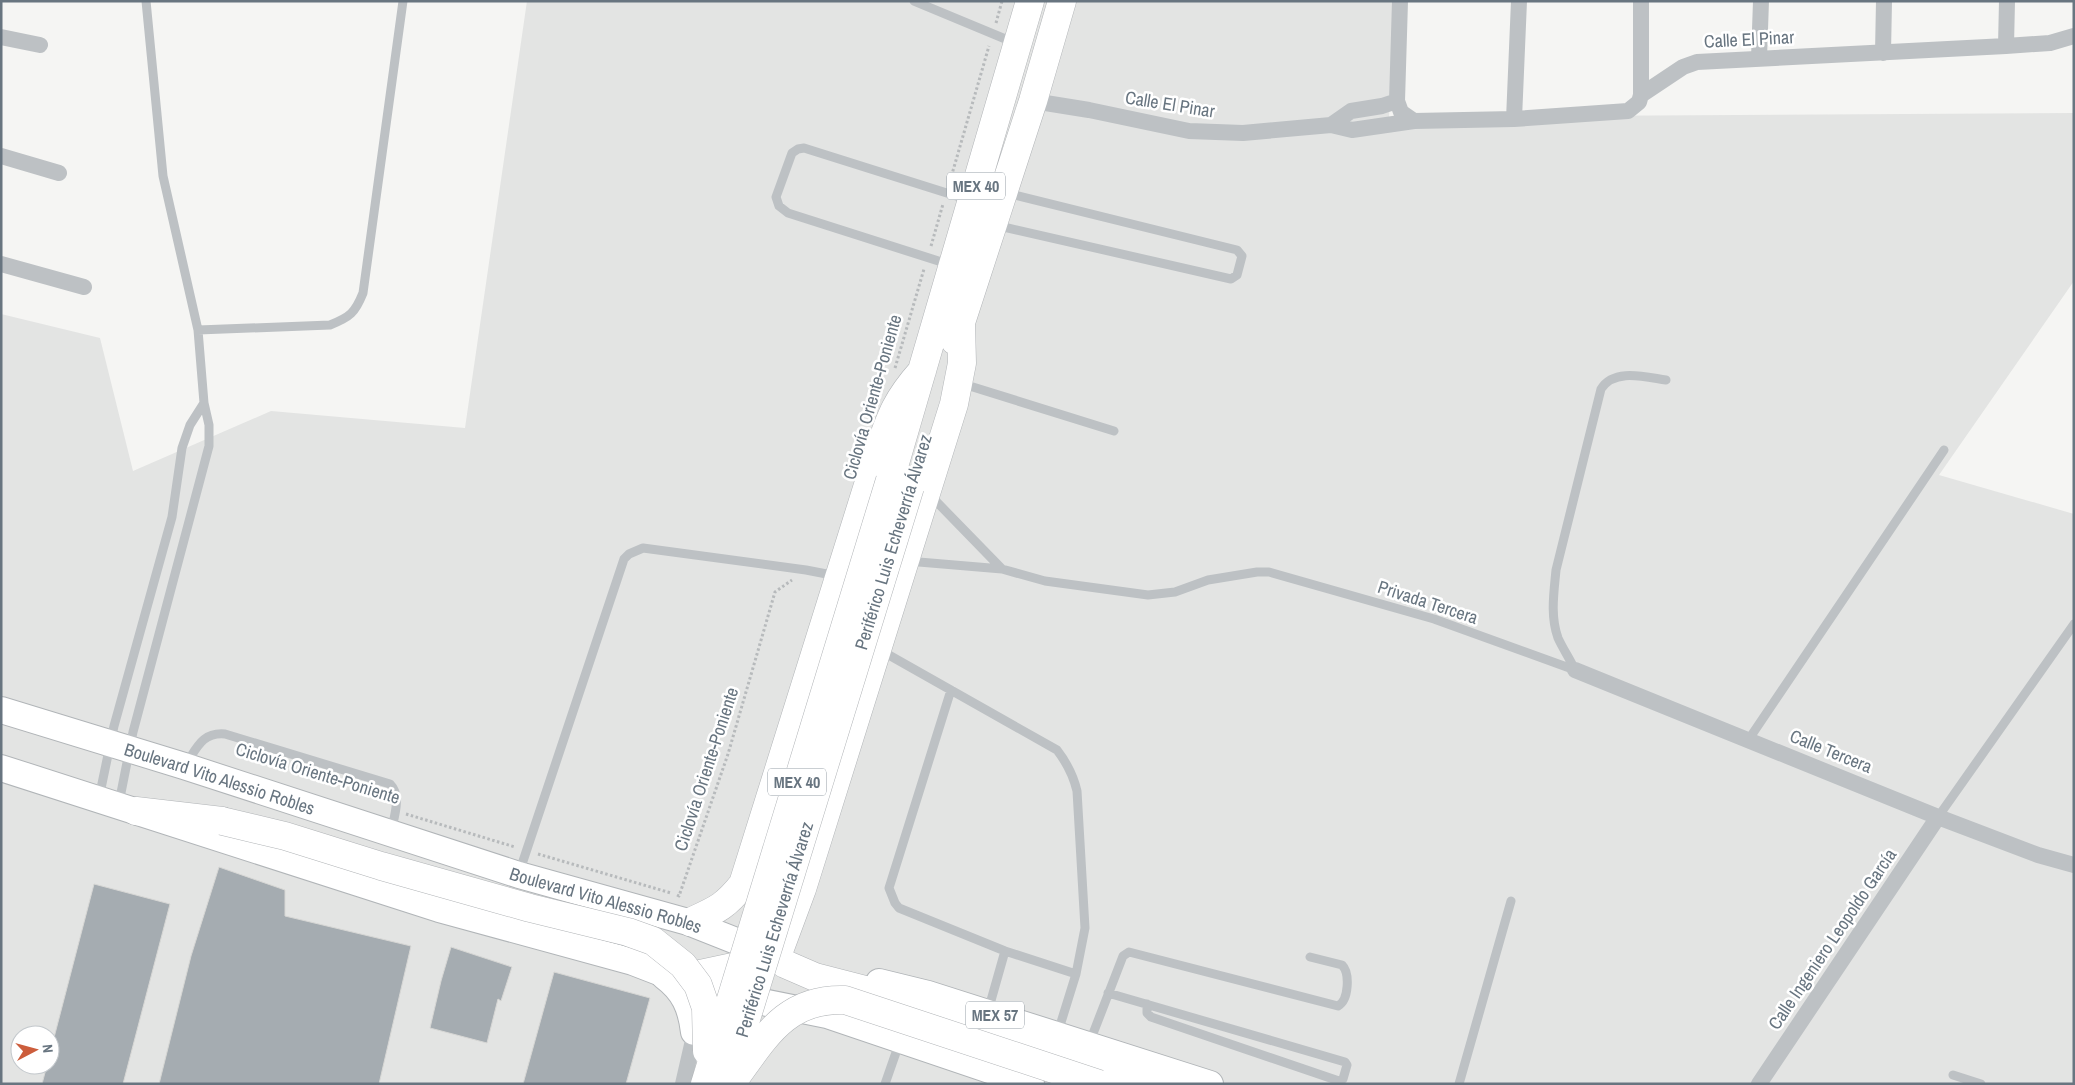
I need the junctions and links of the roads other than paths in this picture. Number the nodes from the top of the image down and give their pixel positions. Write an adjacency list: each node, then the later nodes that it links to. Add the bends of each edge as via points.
1 (146, 1): 34 (lane, via 163,176)
2 (403, 1): 34 (lane, via 363,292 357,308 347,318 330,325)
3 (914, 1): 14 (lane)
4 (1030, 1): 14 (highway, Periférico Luis Echeverría Álvarez / MEX 40)
5 (1062, 1): 20 (highway, Periférico Luis Echeverría Álvarez / MEX 40)
6 (1400, 1): 21 (street)
7 (1519, 1): 22 (street)
8 (1641, 1): 19 (street)
9 (1761, 1): 18 (street)
10 (1884, 1): 17 (street)
11 (2006, 1): 16 (street)
12 (2074, 36): 16 (street, Calle El Pinar, via 2050,43)
13 (1, 37): 15 (street)
14 (1018, 44): 28 (highway, Periférico Luis Echeverría Álvarez / MEX 40)
15 (40, 45)
16 (2006, 46): 17 (street, Calle El Pinar)
17 (1883, 53): 18 (street, Calle El Pinar)
18 (1759, 58): 19 (street, Calle El Pinar, via 1697,62 1683,67)
19 (1641, 94): 22 (street, Calle El Pinar, via 1639,102 1628,111)
20 (1033, 101): 24 (street, Calle El Pinar, via 1190,131 1243,133); 27 (highway, Periférico Luis Echeverría Álvarez / MEX 40)
21 (1397, 101): 23 (street, via 1401,112); 24 (street, Calle El Pinar, via 1351,111)
22 (1514, 119): 23 (street, Calle El Pinar)
23 (1414, 121): 24 (street, Calle El Pinar, via 1352,130)
24 (1332, 125)
25 (1, 156): 26 (street)
26 (59, 173)
27 (1003, 192): 29 (highway, Periférico Luis Echeverría Álvarez / MEX 40); 29 (lane, via 1237,250 1242,256 1237,275 1231,279)
28 (959, 196): 30 (highway, Periférico Luis Echeverría Álvarez / MEX 40); 30 (lane, via 804,148 792,153 776,197 779,206 788,213)
29 (992, 225): 33 (highway, Periférico Luis Echeverría Álvarez / MEX 40)
30 (940, 261): 35 (highway, Periférico Luis Echeverría Álvarez / MEX 40)
31 (1, 264): 32 (street)
32 (84, 287)
33 (961, 323): 37 (highway); 41 (highway, Periférico Luis Echeverría Álvarez / MEX 40)
34 (198, 330): 38 (lane)
35 (922, 371): 41 (highway, Periférico Luis Echeverría Álvarez / MEX 40); 45 (highway, via 893,410)
36 (1666, 380): 49 (lane, via 1614,377 1601,389 1556,570 1553,598 1558,637)
37 (960, 383): 39 (lane); 41 (highway)
38 (204, 403): 44 (lane, via 190,425 182,448 172,517); 46 (lane, via 209,446)
39 (1114, 431)
40 (1944, 450): 52 (lane)
41 (909, 486): 42 (highway); 43 (lane); 84 (highway, Periférico Luis Echeverría Álvarez / MEX 40, bridge); 85 (highway, Periférico Luis Echeverría Álvarez / MEX 40, bridge)
42 (905, 560): 43 (lane); 48 (highway)
43 (1002, 569): 49 (lane, Privada Tercera, via 1046,581 1148,595 1175,592 1208,580 1269,572 1434,618)
44 (157, 576): 46 (lane); 53 (lane)
45 (840, 577): 60 (lane, via 643,548 629,554 624,560); 61 (highway)
46 (173, 582): 53 (lane)
47 (2074, 624): 57 (lane)
48 (878, 649): 50 (lane); 62 (highway)
49 (1575, 670): 52 (street, Calle Tercera)
50 (951, 690): 66 (lane, via 889,888 900,908); 70 (lane, via 1057,750 1073,776 1077,791 1086,919)
51 (1, 710): 53 (main road, Boulevard Vito Alessio Robles)
52 (1749, 739): 57 (street, Calle Tercera)
53 (120, 748): 54 (main road, Boulevard Vito Alessio Robles); 56 (lane); 56 (lane)
54 (184, 766): 58 (main road, Boulevard Vito Alessio Robles); 58 (lane, via 204,738 216,733 225,734 390,784 396,792)
55 (1, 768): 56 (main road)
56 (118, 805): 69 (main road, via 439,909); 84 (highway, bridge, via 222,821 285,836 409,874 653,941 683,966 698,986 706,1008 708,1030)
57 (1938, 817): 59 (street, Calle Tercera, via 2038,855); 94 (street, Calle Ingeniero Leopoldo García)
58 (393, 823): 60 (main road, Boulevard Vito Alessio Robles)
59 (2074, 865)
60 (519, 875): 64 (main road, Boulevard Vito Alessio Robles)
61 (743, 884): 62 (highway, via 764,900 778,901); 65 (highway, via 730,900); 68 (highway, via 752,923 761,942)
62 (802, 889): 68 (highway)
63 (1511, 901): 93 (lane)
64 (646, 910): 65 (main road, Boulevard Vito Alessio Robles / MEX 57); 69 (main road, via 649,936)
65 (690, 922): 68 (main road, Boulevard Vito Alessio Robles / MEX 57)
66 (1006, 951): 70 (lane); 75 (lane)
67 (1310, 957): 73 (lane, via 1344,967 1348,974 1342,1004 1338,1006 1134,952 1123,956)
68 (776, 958): 71 (highway); 72 (main road); 75 (main road, Boulevard Vito Alessio Robles / MEX 57, via 928,994); 91 (highway, via 815,977 877,993)
69 (633, 962): 71 (main road)
70 (1076, 974): 78 (lane)
71 (668, 976): 72 (main road); 77 (main road, via 685,998)
72 (708, 991): 76 (main road); 77 (street)
73 (1108, 993): 74 (lane); 80 (lane)
74 (1147, 1004): 74 (lane, via 1345,1062 1343,1079 1339,1081 1151,1017 1147,1013)
75 (987, 1013): 78 (main road, Boulevard Vito Alessio Robles / MEX 57)
76 (827, 1015): 79 (main road); 81 (street, via 795,1020 784,1026)
77 (694, 1032): 81 (street, via 716,1018 734,1019 752,1027 760,1036); 83 (street)
78 (1057, 1035): 80 (main road, Boulevard Vito Alessio Robles / MEX 57)
79 (900, 1041): 88 (lane); 89 (main road)
80 (1088, 1045): 92 (main road, Boulevard Vito Alessio Robles / MEX 57)
81 (763, 1047): 87 (street)
82 (1953, 1074): 95 (lane)
83 (683, 1084)
84 (704, 1084)
85 (726, 1084)
86 (731, 1084): 90 (highway, bridge, via 783,1018 797,1009 832,999 845,1000)
87 (746, 1084)
88 (885, 1084)
89 (1031, 1084)
90 (1099, 1084)
91 (1160, 1084)
92 (1210, 1084)
93 (1459, 1084)
94 (1759, 1084)
95 (1981, 1084)

